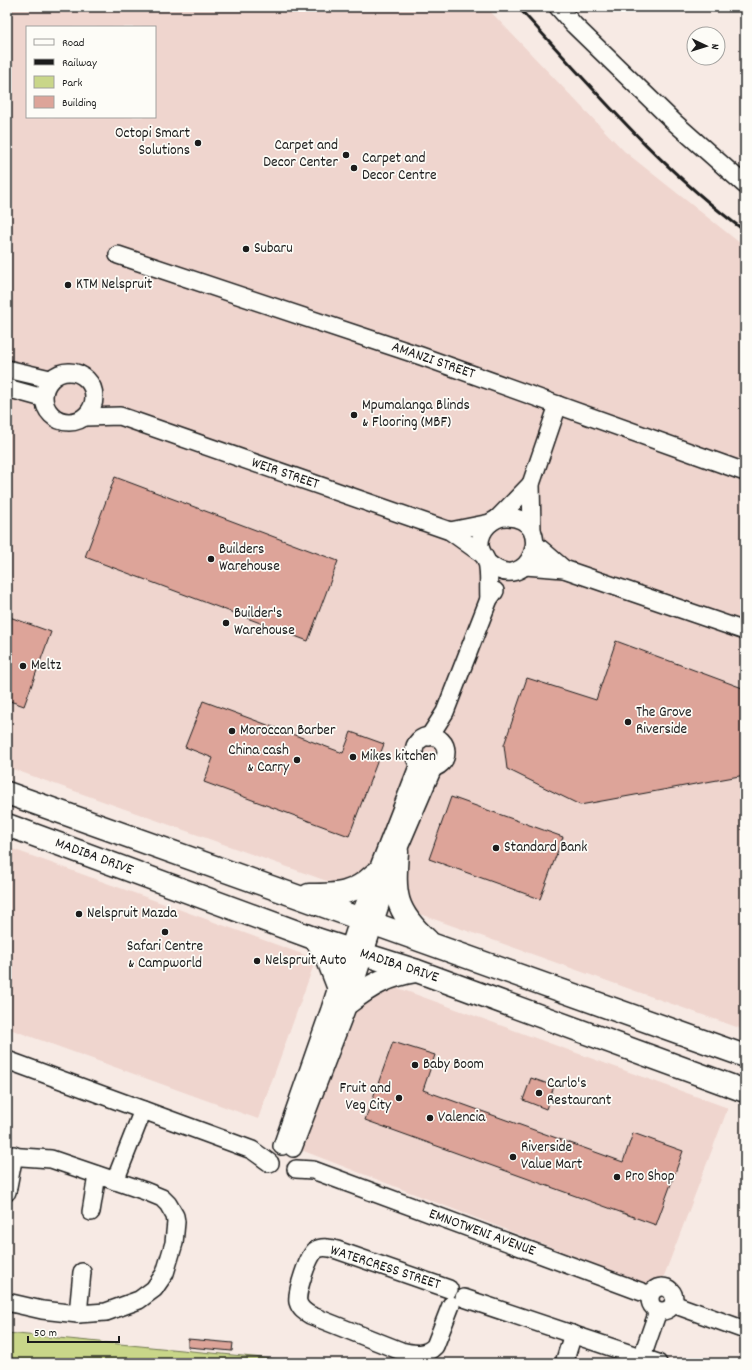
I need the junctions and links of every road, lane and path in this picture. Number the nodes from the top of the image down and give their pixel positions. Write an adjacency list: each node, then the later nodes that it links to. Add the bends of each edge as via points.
1 (558, 7): 2 (street, via 674,122)
2 (745, 185)
3 (118, 255): 9 (street, AMANZI STREET, via 421,356)
4 (7, 369): 5 (street)
5 (50, 380): 7 (street, via 65,372 76,372 86,378); 8 (street)
6 (7, 388): 8 (street)
7 (94, 393): 10 (street); 11 (street, via 91,408)
8 (43, 398): 11 (street, via 48,411 59,421 71,422)
9 (558, 405): 12 (street, AMANZI STREET); 13 (street)
10 (120, 416): 11 (street); 15 (street, WEIR STREET)
11 (85, 417)
12 (745, 472)
13 (531, 484): 14 (street); 16 (street)
14 (494, 520): 15 (street); 16 (street, via 513,517 520,519); 17 (street, via 481,537)
15 (450, 531): 17 (street)
16 (534, 537): 18 (street, via 532,556); 19 (street)
17 (484, 558): 18 (street, via 501,571); 20 (street)
18 (517, 569): 19 (street); 20 (street)
19 (564, 569): 21 (street)
20 (488, 599): 22 (street)
21 (745, 631)
22 (436, 740): 23 (street, via 445,751 443,760); 23 (street, via 419,741 415,749 415,757)
23 (426, 766): 26 (street); 27 (street)
24 (7, 793): 28 (main road, MADIBA DRIVE)
25 (7, 825): 30 (main road, MADIBA DRIVE)
26 (397, 852): 29 (street); 31 (main road, via 397,900 415,930)
27 (375, 874): 28 (main road, via 363,885 349,892); 29 (street)
28 (298, 896): 29 (main road, MADIBA DRIVE)
29 (367, 920): 31 (main road, MADIBA DRIVE); 32 (street)
30 (316, 939): 32 (main road, MADIBA DRIVE); 34 (main road)
31 (428, 942): 35 (main road, MADIBA DRIVE)
32 (357, 952): 33 (main road, MADIBA DRIVE); 34 (street)
33 (417, 971): 34 (main road, via 398,974); 37 (main road, MADIBA DRIVE)
34 (344, 994): 40 (street)
35 (745, 1056)
36 (7, 1060): 38 (street, EMNOTWENI AVENUE)
37 (745, 1091)
38 (143, 1110): 40 (street, EMNOTWENI AVENUE, via 252,1150); 42 (street)
39 (11, 1155): 41 (street, via 52,1159); 43 (street)
40 (286, 1156): 48 (street, EMNOTWENI AVENUE, via 313,1170 650,1295 651,1304)
41 (97, 1175): 42 (street); 44 (street)
42 (115, 1181): 49 (street, via 156,1196 168,1204 176,1222 174,1243 165,1273 160,1282 146,1295 106,1312)
43 (7, 1192)
44 (91, 1212)
45 (82, 1272): 49 (street)
46 (455, 1297): 46 (street, WATERCRESS STREET, via 435,1346 430,1351 422,1353 401,1351 320,1320 305,1312 297,1299 312,1253 320,1248 337,1250); 51 (street, WATERCRESS STREET)
47 (7, 1302): 49 (street, via 42,1310)
48 (665, 1308): 50 (street); 52 (street)
49 (78, 1314)
50 (745, 1330)
51 (573, 1334): 52 (street, WATERCRESS STREET); 53 (street)
52 (642, 1357): 54 (street, WATERCRESS STREET)
53 (564, 1363)
54 (658, 1363)

